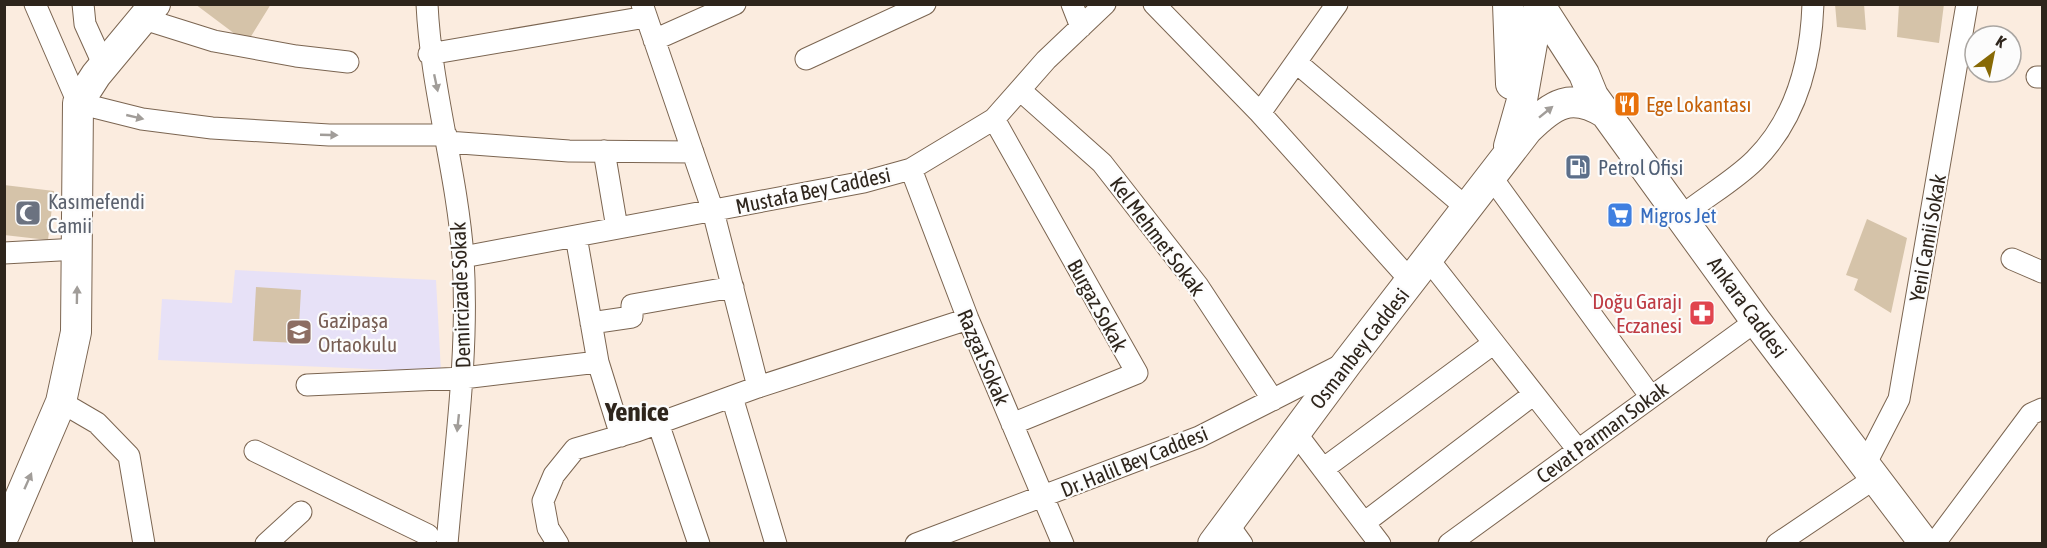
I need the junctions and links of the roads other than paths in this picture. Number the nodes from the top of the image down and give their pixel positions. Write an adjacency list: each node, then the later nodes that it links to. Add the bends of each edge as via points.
1 (35, 4): 23 (street)
2 (83, 4): 21 (street, via 85,24)
3 (427, 4): 17 (street, Demircizade Sokak)
4 (735, 4): 16 (street)
5 (925, 4): 18 (street)
6 (1072, 4): 15 (street)
7 (1105, 4): 15 (street, Mustafa Bey Caddesi)
8 (1154, 4): 25 (street)
9 (1336, 4): 20 (street)
10 (1812, 4): 34 (street, via 1808,63 1799,93 1781,126 1755,160)
11 (1967, 4): 66 (street, Yeni Camii Sokak, via 1899,399)
12 (644, 10): 16 (street); 17 (street)
13 (1525, 10): 24 (street, Ankara Caddesi, via 1584,75); 30 (street, via 1522,100)
14 (149, 12): 19 (street, via 214,41); 21 (street)
15 (1081, 27): 22 (street, Mustafa Bey Caddesi)
16 (654, 40): 29 (street)
17 (429, 54): 27 (street, Demircizade Sokak, one-way to 27)
18 (806, 59)
19 (348, 62)
20 (1297, 63): 25 (street); 32 (street)
21 (104, 66): 23 (street)
22 (1020, 90): 26 (street, Mustafa Bey Caddesi); 56 (street, Kel Mehmet Sokak, via 1102,163 1198,286)
23 (78, 103): 27 (street, one-way to 27, via 142,119 212,128); 37 (street)
24 (1599, 105): 30 (street, Osmanbey Caddesi, one-way to 24, via 1555,105); 34 (street, Ankara Caddesi)
25 (1260, 113): 41 (street)
26 (994, 119): 31 (street, Mustafa Bey Caddesi); 60 (street, Burgaz Sokak, via 1137,373)
27 (447, 138): 28 (street); 39 (street, Demircizade Sokak)
28 (604, 151): 29 (street); 35 (street)
29 (693, 152): 33 (street)
30 (1504, 154): 32 (street, Osmanbey Caddesi); 55 (street)
31 (911, 169): 33 (street, Mustafa Bey Caddesi); 44 (street, Razgat Sokak)
32 (1468, 209): 41 (street, Osmanbey Caddesi)
33 (713, 211): 35 (street, Mustafa Bey Caddesi); 43 (street)
34 (1682, 216): 45 (street, Ankara Caddesi)
35 (616, 228): 36 (street, Mustafa Bey Caddesi)
36 (576, 236): 39 (street, Mustafa Bey Caddesi); 46 (street)
37 (78, 249): 38 (street); 57 (street, one-way to 37, via 76,332)
38 (4, 253)
39 (463, 257): 50 (street, Demircizade Sokak)
40 (2012, 259): 42 (street)
41 (1420, 270): 47 (street); 49 (street, Osmanbey Caddesi)
42 (2043, 272)
43 (733, 287): 46 (street, via 632,305 632,317); 52 (street)
44 (968, 319): 52 (street); 60 (street, Razgat Sokak)
45 (1756, 321): 55 (street, Cevat Parman Sokak); 66 (street, Ankara Caddesi)
46 (591, 323): 48 (street)
47 (1494, 343): 53 (street); 65 (street)
48 (598, 362): 50 (street); 62 (street)
49 (1347, 363): 56 (street, Dr. Halil Bey Caddesi); 61 (street, Osmanbey Caddesi)
50 (463, 378): 51 (street); 72 (street, Demircizade Sokak, one-way to 72, via 451,494)
51 (307, 385)
52 (758, 387): 54 (street)
53 (1534, 394): 63 (street); 69 (street)
54 (732, 396): 59 (street); 77 (street)
55 (1651, 397): 63 (street, Cevat Parman Sokak)
56 (1273, 400): 67 (street, Dr. Halil Bey Caddesi, via 1199,437)
57 (61, 402): 70 (street, one-way to 57); 73 (street, via 97,423 129,456)
58 (2043, 409): 84 (street, via 2031,414)
59 (658, 423): 62 (street); 76 (street)
60 (1012, 424): 67 (street, Razgat Sokak)
61 (1295, 432): 65 (street); 71 (street, Osmanbey Caddesi)
62 (621, 436): 75 (street, via 575,449 554,475 543,501 548,528)
63 (1578, 450): 81 (street, Cevat Parman Sokak)
64 (255, 451): 72 (street)
65 (1323, 469): 69 (street)
66 (1870, 471): 82 (street); 83 (street, Ankara Caddesi)
67 (1044, 496): 78 (street, Dr. Halil Bey Caddesi); 79 (street, Razgat Sokak)
68 (301, 512): 74 (street)
69 (1364, 523): 80 (street)
70 (4, 535)
71 (1228, 537)
72 (432, 540)
73 (144, 543)
74 (266, 543)
75 (558, 543)
76 (699, 543)
77 (776, 543)
78 (915, 543)
79 (1063, 543)
80 (1380, 543)
81 (1449, 543)
82 (1777, 543)
83 (1925, 543)
84 (1934, 543)

